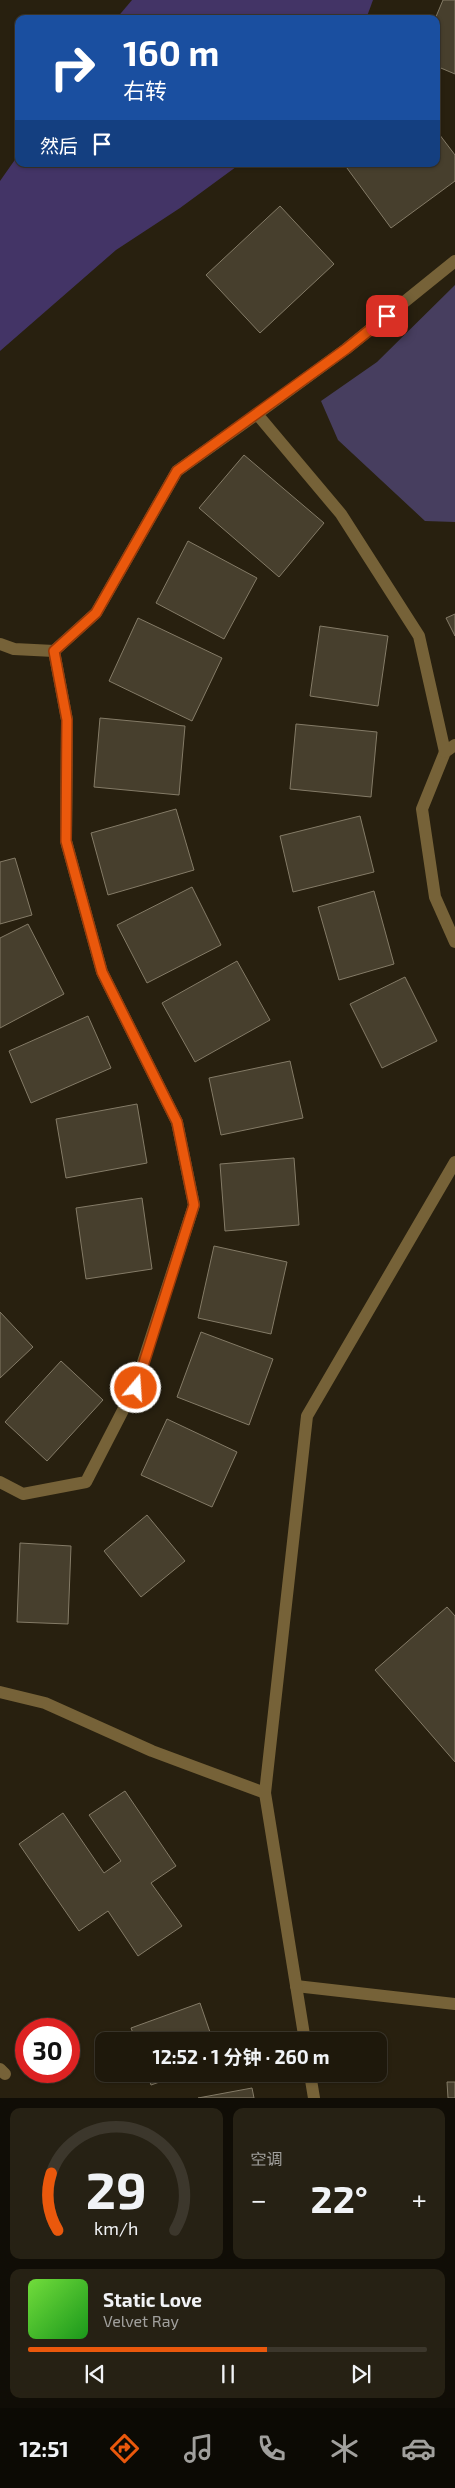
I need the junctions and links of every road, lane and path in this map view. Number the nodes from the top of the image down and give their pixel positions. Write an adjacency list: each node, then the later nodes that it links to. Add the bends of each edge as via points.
1 (455, 261): 2 (street, via 346,349)
2 (256, 414): 4 (street, via 177,471 96,613); 5 (street, via 341,514 419,636)
3 (0, 644): 4 (street, via 14,649)
4 (54, 651): 8 (street, via 67,720 66,841 102,972 177,1122 194,1205 136,1388 86,1482 23,1494)
5 (450, 749): 6 (street, via 422,810 435,897)
6 (455, 942)
7 (455, 1162): 10 (street, via 307,1416)
8 (0, 1482)
9 (0, 1692): 10 (street, via 44,1703 152,1751)
10 (265, 1792): 11 (street)
11 (296, 1986): 12 (street); 13 (street)
12 (455, 2004)
13 (304, 2032)
14 (311, 2082): 15 (street)
15 (314, 2098)

